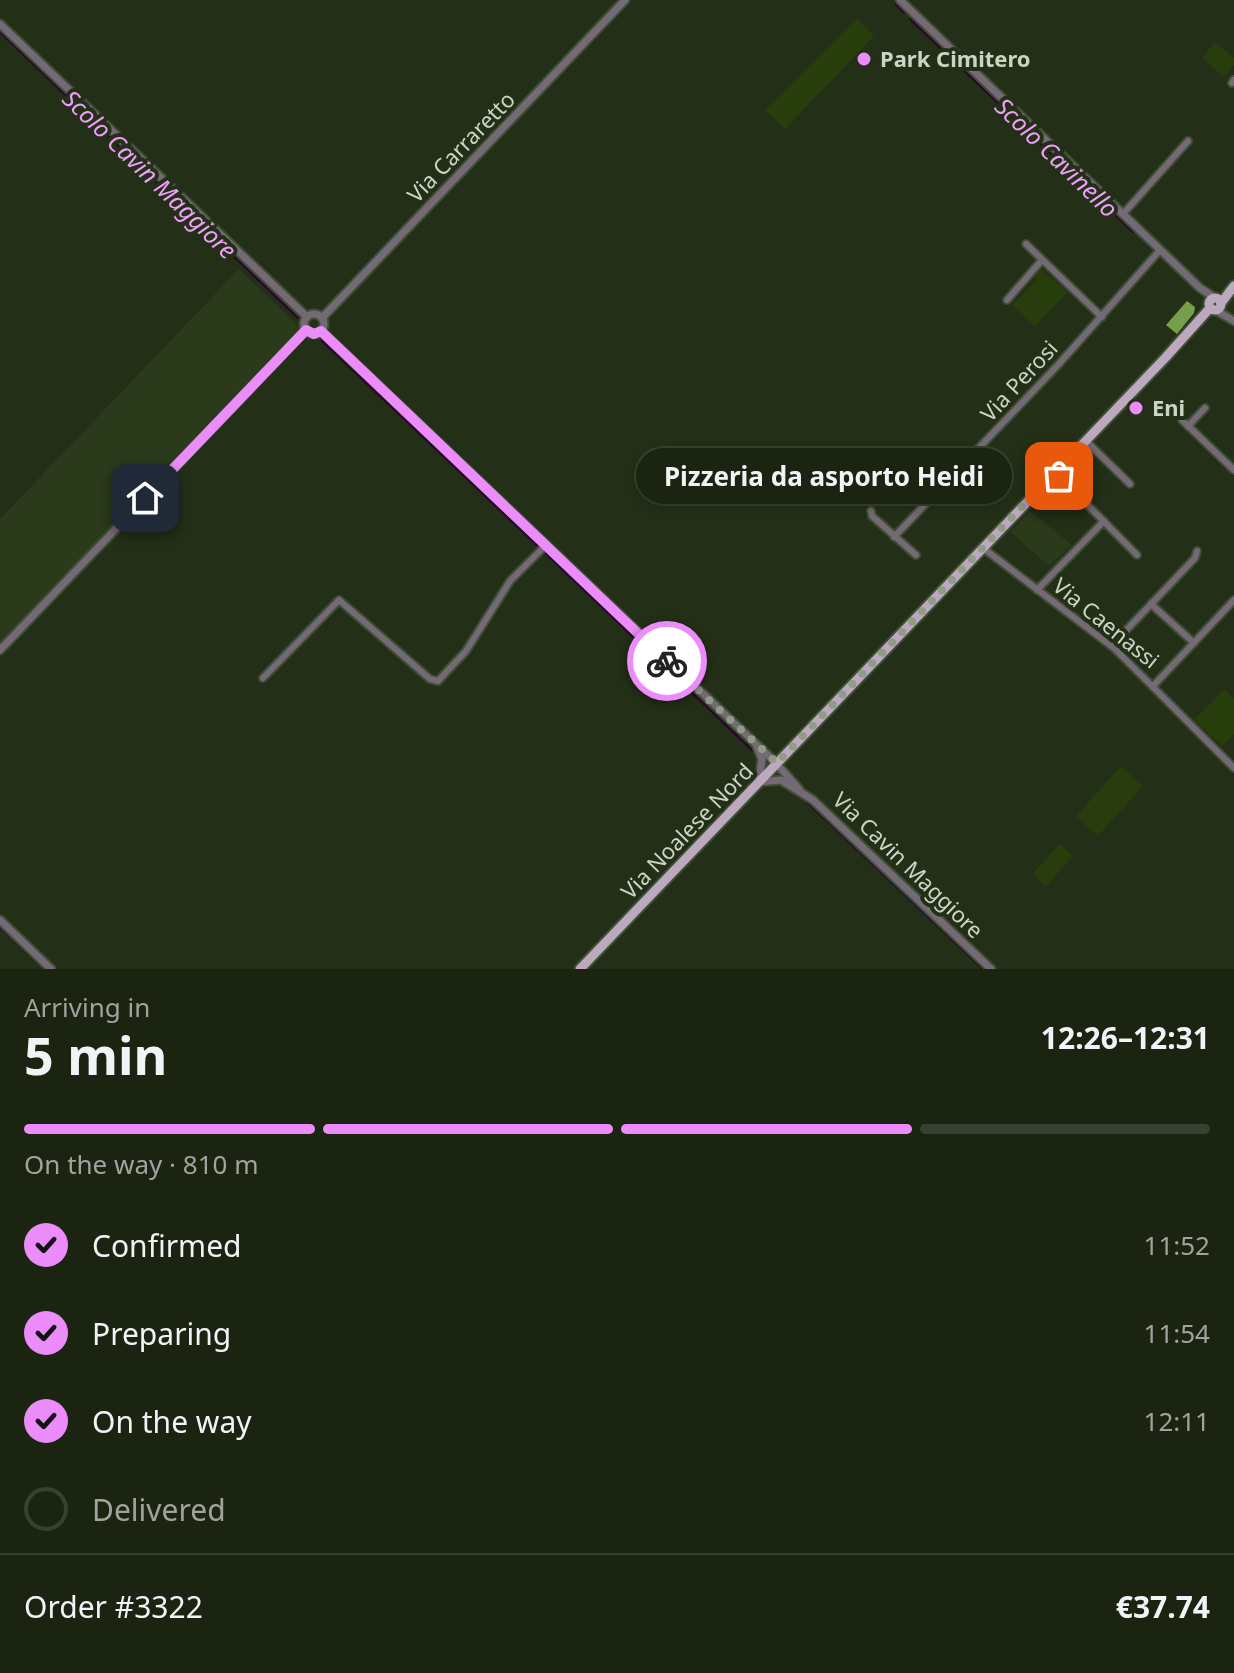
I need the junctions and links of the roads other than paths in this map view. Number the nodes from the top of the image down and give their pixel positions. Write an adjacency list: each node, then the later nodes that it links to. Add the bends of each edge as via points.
1 (625, 0): 14 (street, Via Carraretto)
2 (900, 0): 5 (street)
3 (0, 24): 12 (street)
4 (1188, 141): 5 (street)
5 (1123, 214): 7 (street)
6 (1026, 244): 8 (street)
7 (1160, 250): 11 (street); 13 (street, Via Perosi)
8 (1042, 260): 10 (street); 13 (street)
9 (1233, 286): 11 (main road)
10 (1007, 300)
11 (1215, 304): 15 (street); 21 (main road, Via Noalese Nord)
12 (307, 317): 14 (street); 16 (street)
13 (1102, 317): 27 (street, Via Perosi)
14 (322, 318): 17 (street)
15 (1234, 321)
16 (306, 330): 17 (street); 38 (street)
17 (321, 331): 29 (street, Via Cavin Maggiore)
18 (1205, 408): 20 (street)
19 (1181, 414): 20 (street)
20 (1188, 426): 22 (street)
21 (1086, 441): 23 (main road, Via Noalese Nord); 24 (street)
22 (1234, 470)
23 (1055, 472): 26 (street); 28 (main road, Via Noalese Nord)
24 (1130, 484)
25 (871, 511): 27 (street)
26 (1104, 521): 32 (street); 33 (street)
27 (894, 537): 31 (street)
28 (983, 548): 33 (street, Via Caenassi); 43 (main road, Via Noalese Nord)
29 (542, 549): 39 (street, via 501,592 466,651 438,681 339,600); 41 (street, Via Cavin Maggiore)
30 (1197, 551): 35 (street)
31 (916, 555)
32 (1137, 555)
33 (1037, 590): 37 (street, Via Caenassi)
34 (1234, 600): 36 (street)
35 (1151, 604): 36 (street); 37 (street)
36 (1194, 643): 40 (street)
37 (1114, 648): 40 (street, Via Caenassi)
38 (0, 650)
39 (263, 678)
40 (1154, 685): 44 (street, Via Caenassi)
41 (755, 745): 42 (street, Via Cavin Maggiore); 43 (street, Via Cavin Maggiore)
42 (762, 759): 43 (street, Via Cavin Maggiore); 46 (street)
43 (775, 765): 45 (street, Via Cavin Maggiore); 46 (main road, Via Noalese Nord); 47 (street, Via Cavin Maggiore)
44 (1234, 768)
45 (781, 780): 46 (street); 47 (street, Via Cavin Maggiore)
46 (759, 782): 50 (main road, Via Noalese Nord)
47 (799, 789): 51 (street, Via Cavin Maggiore)
48 (0, 920): 49 (street)
49 (51, 969)
50 (580, 969)
51 (991, 969)

